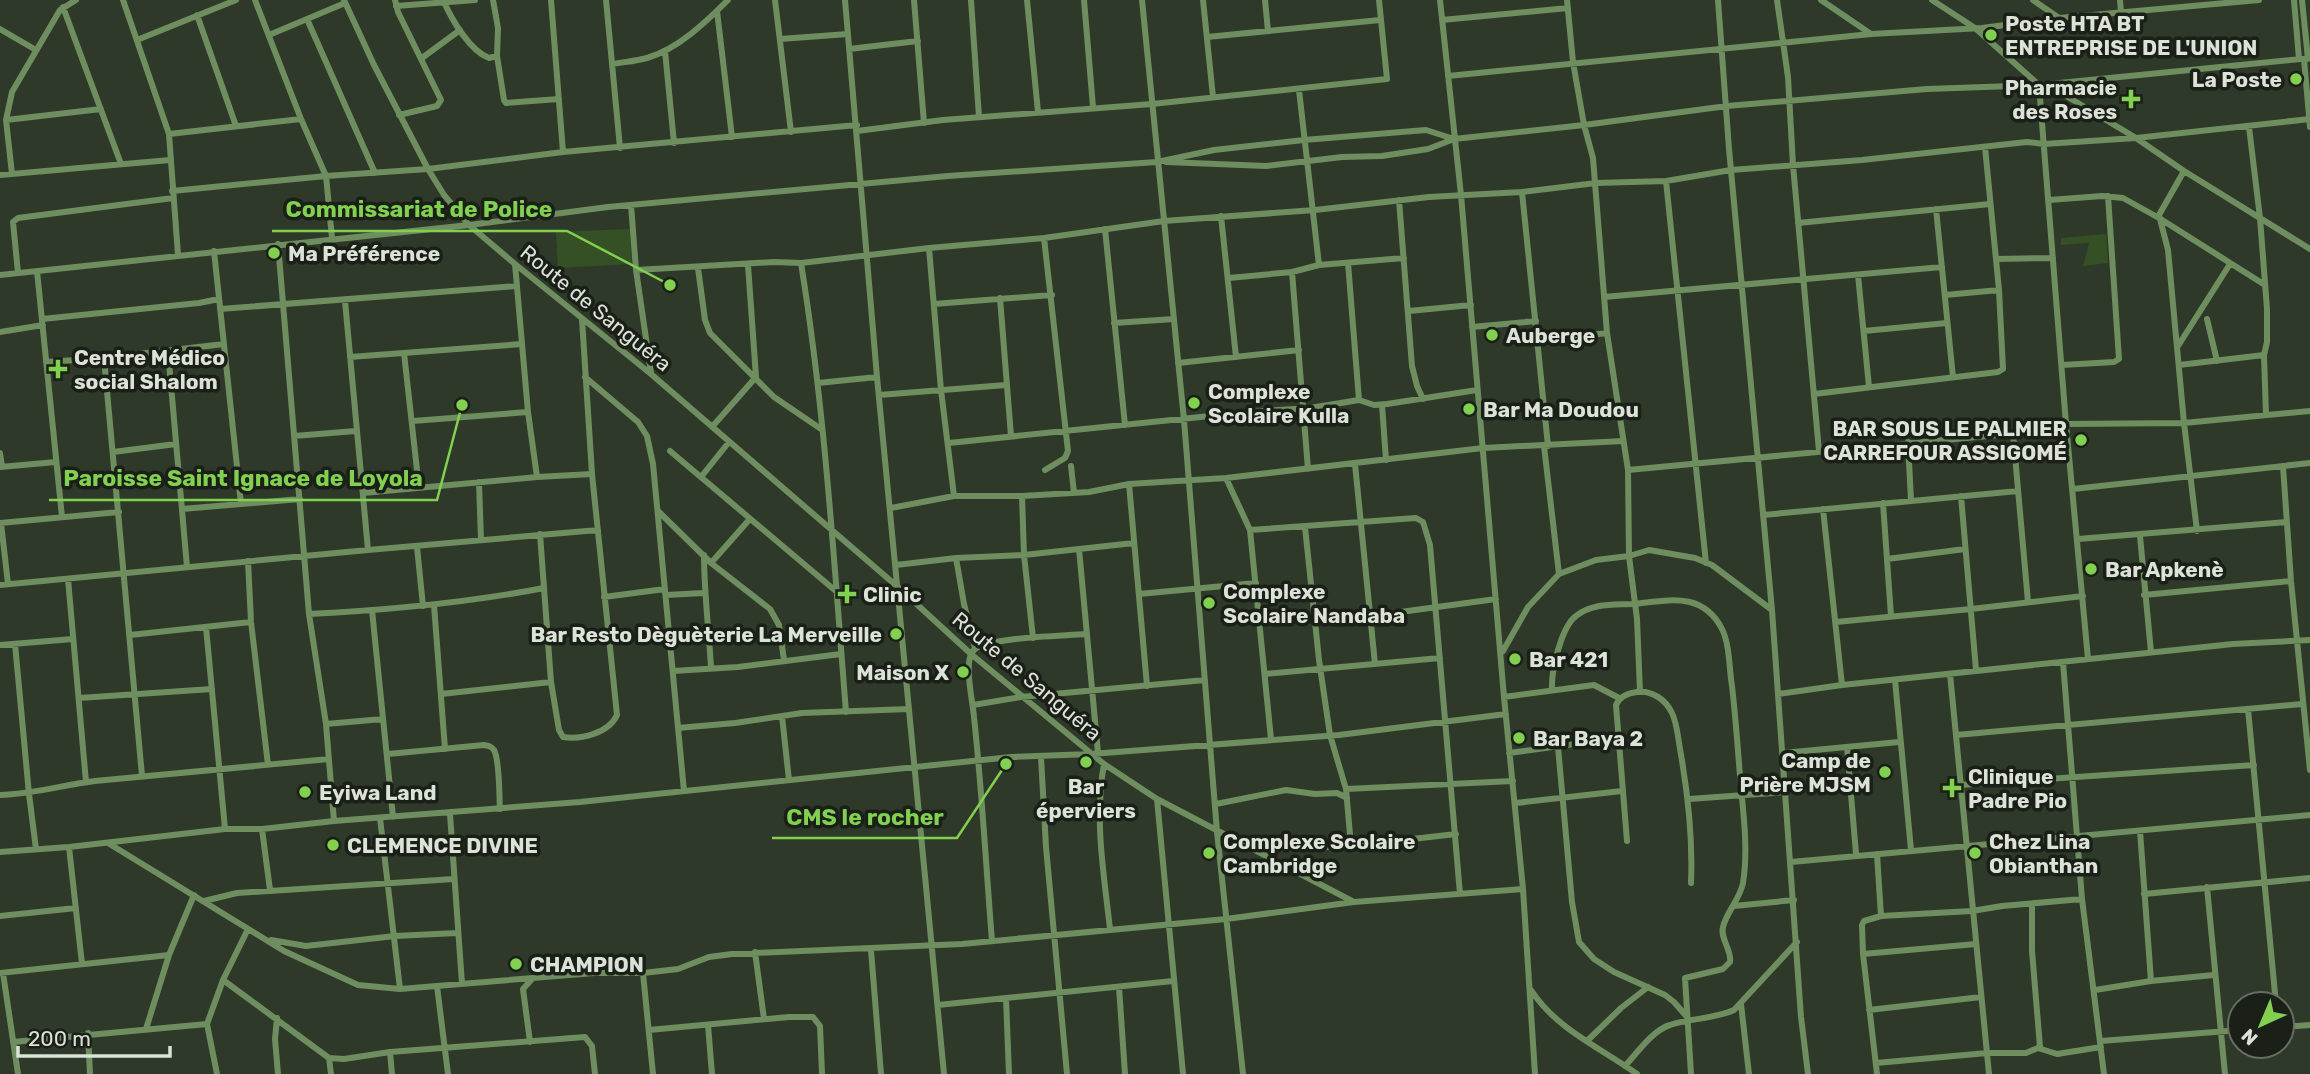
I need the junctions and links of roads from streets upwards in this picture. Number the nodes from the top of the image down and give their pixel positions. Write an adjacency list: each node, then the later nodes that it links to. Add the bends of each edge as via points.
1 (76, 0): 35 (street)
2 (122, 0): 52 (street)
3 (236, 0): 38 (street)
4 (255, 0): 49 (street)
5 (475, 0): 32 (street)
6 (493, 0): 59 (street)
7 (551, 0): 68 (street)
8 (606, 0): 63 (street)
9 (728, 0): 36 (street)
10 (775, 0): 51 (street)
11 (845, 0): 47 (street)
12 (914, 0): 53 (street)
13 (971, 0): 76 (street)
14 (1027, 0): 74 (street)
15 (1084, 0): 72 (street)
16 (1142, 0): 70 (street)
17 (1203, 0): 50 (street)
18 (1265, 0): 46 (street)
19 (1379, 0): 41 (street)
20 (1440, 0): 42 (street)
21 (1718, 0): 57 (street)
22 (1777, 0): 54 (street)
23 (1821, 0): 48 (street)
24 (1932, 0): 43 (street)
25 (2033, 0): 39 (street)
26 (2120, 0): 37 (street)
27 (2238, 0): 28 (street); 37 (street)
28 (2259, 0)
29 (2294, 0): 61 (street)
30 (2302, 0): 61 (street)
31 (345, 2): 40 (street); 75 (street, Route de Sanguéra)
32 (444, 2): 33 (street); 45 (street)
33 (396, 3): 60 (street)
34 (1568, 4): 42 (street); 62 (street)
35 (63, 7): 56 (street); 73 (street)
36 (717, 11): 58 (street); 87 (street)
37 (2121, 12): 39 (street)
38 (197, 15): 52 (street); 82 (street)
39 (2059, 18): 43 (street)
40 (307, 19): 49 (street); 104 (street)
41 (1381, 20): 46 (street); 66 (street, via 1387,79)
42 (1442, 20): 64 (street)
43 (1975, 28): 48 (street); 65 (street)
44 (0, 29): 56 (street)
45 (460, 30): 59 (street, via 481,55); 60 (street)
46 (1268, 31): 50 (street)
47 (848, 34): 51 (street); 55 (street)
48 (1871, 34): 54 (street)
49 (269, 35): 77 (street)
50 (1207, 37): 67 (street)
51 (780, 39): 85 (street)
52 (137, 40): 86 (street)
53 (918, 41): 55 (street); 80 (street)
54 (1783, 43): 57 (street); 69 (street)
55 (849, 49): 84 (street)
56 (36, 50): 78 (street, via 12,92)
57 (1723, 50): 62 (street); 71 (street)
58 (665, 51): 63 (street); 91 (street)
59 (497, 56): 68 (street, via 506,103)
60 (422, 58): 75 (street, via 440,104)
61 (2305, 59): 65 (street); 79 (street)
62 (1573, 62): 64 (street); 81 (street)
63 (613, 64): 94 (street)
64 (1448, 76): 89 (street)
65 (2039, 85): 69 (street, via 1927,89); 88 (street, via 2063,94); 92 (street)
66 (1299, 89): 67 (street); 90 (street)
67 (1213, 97): 70 (street)
68 (559, 99): 95 (street)
69 (1789, 102): 71 (street); 100 (street)
70 (1152, 104): 72 (street); 97 (street)
71 (1727, 106): 81 (street); 102 (street)
72 (1093, 107): 74 (street)
73 (101, 109): 78 (street); 99 (street)
74 (1038, 112): 76 (street)
75 (399, 115): 101 (street, Route de Sanguéra)
76 (979, 117): 80 (street)
77 (301, 119): 82 (street); 107 (street)
78 (6, 120): 105 (street)
79 (2310, 122): 83 (street)
80 (924, 123): 84 (street)
81 (1584, 125): 89 (street); 109 (street)
82 (236, 126): 86 (street)
83 (2249, 127): 88 (street); 123 (street)
84 (857, 128): 85 (street); 110 (street)
85 (791, 132): 87 (street)
86 (169, 134): 96 (street)
87 (732, 137): 91 (street)
88 (2136, 138): 92 (street); 103 (street)
89 (1454, 139): 90 (street, via 1426,130); 98 (street, via 1428,149); 113 (street)
90 (1304, 140): 97 (street); 98 (street)
91 (674, 143): 94 (street)
92 (2044, 144): 93 (street); 116 (street)
93 (1985, 147): 100 (street); 117 (street)
94 (620, 148): 95 (street)
95 (563, 152): 101 (street)
96 (170, 160): 99 (street); 112 (street)
97 (1157, 162): 98 (street, via 1266,166); 110 (street); 124 (street)
98 (1307, 162): 120 (street)
99 (121, 164): 105 (street)
100 (1793, 165): 102 (street); 125 (street)
101 (428, 169): 104 (street); 126 (street, Route de Sanguéra)
102 (1731, 170): 108 (street); 155 (street)
103 (2184, 171): 122 (street); 123 (street)
104 (376, 173): 107 (street)
105 (12, 174): 106 (street)
106 (0, 175)
107 (326, 176): 112 (street); 128 (street)
108 (1666, 181): 109 (street); 158 (street)
109 (1596, 183): 111 (street); 163 (street)
110 (862, 184): 118 (street); 135 (street)
111 (1522, 192): 113 (street); 174 (street)
112 (172, 194): 134 (street); 150 (street, via 18,218 13,225)
113 (1461, 195): 115 (street); 168 (street)
114 (2108, 196): 116 (street); 122 (street, via 2123,198); 196 (street, via 2119,359)
115 (1399, 200): 120 (street); 136 (street)
116 (2049, 200): 137 (street)
117 (1990, 204): 119 (street); 138 (street)
118 (631, 205): 126 (street); 147 (street)
119 (1936, 209): 125 (street); 145 (street)
120 (1315, 210): 121 (street); 144 (street)
121 (1221, 216): 124 (street); 153 (street)
122 (2159, 218): 142 (street); 185 (street, via 2168,250)
123 (2260, 218): 132 (street); 156 (street)
124 (1164, 222): 127 (street); 172 (street)
125 (1798, 223): 154 (street)
126 (469, 225): 128 (street); 141 (street, Route de Sanguéra)
127 (1105, 229): 129 (street); 176 (street)
128 (332, 238): 130 (street)
129 (1044, 238): 131 (street); 160 (street)
130 (278, 244): 133 (street); 166 (street)
131 (929, 248): 135 (street); 167 (street)
132 (2310, 249)
133 (214, 251): 134 (street); 164 (street)
134 (178, 255): 148 (street)
135 (866, 255): 139 (street); 201 (street)
136 (1405, 258): 140 (street); 170 (street)
137 (2053, 258): 138 (street); 196 (street)
138 (1996, 259): 159 (street)
139 (800, 263): 143 (street); 203 (street)
140 (1348, 263): 144 (street); 211 (street)
141 (515, 264): 157 (street); 171 (street, Route de Sanguéra)
142 (2230, 264): 156 (street); 185 (street)
143 (748, 265): 146 (street); 200 (street)
144 (1319, 265): 149 (street)
145 (1942, 267): 152 (street); 161 (street)
146 (698, 268): 147 (street); 200 (street, via 707,328)
147 (636, 270): 198 (street)
148 (37, 271): 150 (street); 175 (street)
149 (1292, 272): 153 (street); 186 (street)
150 (18, 273): 151 (street)
151 (0, 275)
152 (1858, 275): 154 (street); 179 (street)
153 (1229, 278): 191 (street)
154 (1803, 279): 155 (street); 208 (street)
155 (1743, 284): 158 (street); 240 (street)
156 (2265, 285): 189 (street)
157 (517, 286): 165 (street); 184 (street)
158 (1676, 289): 163 (street); 245 (street)
159 (1999, 290): 161 (street); 202 (street, via 2003,369)
160 (1052, 295): 162 (street); 225 (street)
161 (1945, 295): 177 (street)
162 (1000, 298): 167 (street); 204 (street)
163 (1604, 298): 181 (street)
164 (219, 299): 169 (street); 175 (street)
165 (345, 301): 166 (street); 190 (street)
166 (283, 304): 169 (street); 227 (street)
167 (934, 304): 206 (street)
168 (1471, 305): 170 (street); 178 (street)
169 (220, 309): 183 (street)
170 (1409, 311): 210 (street, via 1414,376)
171 (582, 318): 198 (street, Route de Sanguéra); 199 (street)
172 (1174, 319): 176 (street); 195 (street)
173 (2207, 319): 193 (street)
174 (1536, 321): 178 (street); 182 (street)
175 (42, 322): 180 (street); 194 (street)
176 (1114, 323): 221 (street)
177 (1947, 323): 179 (street); 202 (street)
178 (1472, 327): 207 (street)
179 (1864, 331): 205 (street)
180 (0, 332)
181 (1607, 333): 182 (street); 229 (street)
182 (1538, 341): 234 (street)
183 (224, 344): 187 (street); 271 (street)
184 (522, 344): 188 (street); 215 (street)
185 (2177, 348): 197 (street)
186 (1299, 350): 191 (street); 213 (street)
187 (168, 351): 192 (street); 233 (street)
188 (404, 353): 190 (street); 218 (street)
189 (2264, 355): 193 (street); 216 (street)
190 (350, 357): 224 (street)
191 (1236, 357): 195 (street)
192 (104, 358): 194 (street); 238 (street)
193 (2217, 361): 197 (street)
194 (46, 362): 242 (street)
195 (1178, 363): 217 (street)
196 (2062, 365): 220 (street)
197 (2179, 365): 219 (street)
198 (651, 374): 222 (street, Route de Sanguéra)
199 (585, 377): 252 (street); 275 (street, via 644,430)
200 (756, 377): 222 (street); 223 (street, via 774,397)
201 (877, 377): 203 (street); 209 (street)
202 (1953, 377): 205 (street)
203 (818, 383): 223 (street)
204 (1006, 385): 206 (street); 228 (street)
205 (1869, 387): 208 (street)
206 (940, 390): 209 (street); 232 (street)
207 (1477, 390): 210 (street); 235 (street)
208 (1814, 394): 237 (street)
209 (879, 395): 272 (street)
210 (1423, 399): 212 (street)
211 (1359, 400): 212 (street); 213 (street)
212 (1382, 405): 241 (street)
213 (1304, 409): 217 (street); 249 (street)
214 (2310, 411): 216 (street)
215 (528, 412): 218 (street); 254 (street)
216 (2266, 415): 219 (street)
217 (1184, 420): 221 (street); 257 (street)
218 (413, 421): 260 (street)
219 (2184, 423): 220 (street); 253 (street)
220 (2066, 424): 226 (street); 261 (street)
221 (1125, 425): 225 (street)
222 (712, 427): 230 (street, Route de Sanguéra)
223 (821, 429): 285 (street)
224 (356, 431): 227 (street); 263 (street)
225 (1067, 431): 228 (street); 250 (street, via 1067,455)
226 (2013, 433): 231 (street); 262 (street)
227 (294, 436): 268 (street)
228 (1011, 436): 232 (street)
229 (1623, 441): 234 (street); 251 (street)
230 (729, 442): 255 (street); 285 (street, Route de Sanguéra)
231 (1909, 442): 237 (street); 269 (street)
232 (949, 443): 265 (street)
233 (176, 444): 238 (street); 273 (street)
234 (1546, 446): 235 (street); 309 (street)
235 (1483, 448): 241 (street); 325 (street)
236 (670, 451): 255 (street)
237 (1819, 451): 240 (street)
238 (113, 452): 276 (street)
239 (0, 453): 248 (street)
240 (1756, 456): 245 (street); 277 (street)
241 (1387, 460): 244 (street)
242 (56, 462): 248 (street); 278 (street)
243 (2310, 463): 247 (street)
244 (1355, 464): 249 (street); 280 (street)
245 (1696, 464): 251 (street); 305 (street)
246 (1072, 466): 264 (street)
247 (2283, 466): 253 (street); 281 (street)
248 (1, 467)
249 (1308, 469): 256 (street)
250 (1045, 470)
251 (1628, 470): 299 (street)
252 (592, 474): 254 (street); 284 (street)
253 (2191, 475): 261 (street); 287 (street)
254 (537, 477): 258 (street)
255 (701, 477): 279 (street)
256 (1226, 478): 257 (street); 286 (street)
257 (1187, 479): 259 (street); 317 (street)
258 (480, 482): 260 (street); 290 (street)
259 (1129, 484): 264 (street); 292 (street)
260 (419, 488): 263 (street)
261 (2073, 489): 291 (street)
262 (2018, 491): 267 (street); 326 (street)
263 (363, 493): 296 (street)
264 (1074, 493): 266 (street)
265 (954, 496): 266 (street); 272 (street)
266 (1022, 496): 298 (street)
267 (1961, 496): 269 (street); 295 (street)
268 (300, 499): 271 (street); 300 (street)
269 (1912, 501): 270 (street)
270 (1883, 503): 274 (street); 302 (street)
271 (241, 504): 273 (street)
272 (891, 508): 306 (street)
273 (182, 509): 307 (street)
274 (1824, 509): 277 (street); 337 (street)
275 (658, 511): 297 (street); 318 (street)
276 (119, 512): 278 (street); 308 (street)
277 (1763, 514): 333 (street)
278 (62, 517): 282 (street)
279 (749, 520): 304 (street); 319 (street)
280 (1362, 521): 283 (street); 330 (street, via 1421,520 1430,545); 335 (street)
281 (2287, 522): 287 (street); 311 (street)
282 (0, 523): 313 (street)
283 (1306, 527): 286 (street); 358 (street)
284 (598, 530): 288 (street); 324 (street)
285 (833, 530): 315 (street, Route de Sanguéra); 319 (street)
286 (1250, 530): 312 (street)
287 (2197, 531): 289 (street)
288 (540, 534): 290 (street); 316 (street)
289 (2140, 536): 291 (street); 322 (street)
290 (481, 540): 293 (street)
291 (2078, 540): 323 (street)
292 (1135, 543): 294 (street); 321 (street)
293 (417, 547): 296 (street); 329 (street)
294 (1079, 549): 298 (street); 340 (street)
295 (1965, 549): 302 (street); 331 (street)
296 (368, 550): 300 (street)
297 (704, 555): 304 (street); 320 (street)
298 (1024, 555): 301 (street); 342 (street)
299 (1629, 556): 305 (street, via 1649,550); 309 (street, via 1596,560); 327 (street)
300 (304, 558): 303 (street); 334 (street)
301 (956, 558): 306 (street); 348 (street)
302 (1888, 559): 336 (street)
303 (248, 561): 307 (street); 338 (street)
304 (712, 563): 354 (street, via 774,614)
305 (1706, 563): 333 (street)
306 (896, 565): 315 (street)
307 (187, 567): 308 (street)
308 (125, 573): 310 (street); 341 (street)
309 (1559, 575): 350 (street, via 1528,607)
310 (68, 579): 313 (street); 343 (street)
311 (2291, 581): 322 (street); 345 (street)
312 (1256, 583): 317 (street); 361 (street)
313 (8, 584): 314 (street)
314 (0, 585)
315 (899, 587): 348 (street, Route de Sanguéra); 381 (street)
316 (544, 588): 328 (street); 365 (street)
317 (1197, 590): 321 (street); 363 (street)
318 (665, 592): 320 (street); 324 (street); 360 (street)
319 (837, 592): 351 (street)
320 (704, 593): 357 (street)
321 (1139, 594): 367 (street)
322 (2144, 595): 349 (street)
323 (2083, 596): 326 (street); 353 (street)
324 (604, 597): 365 (street, via 616,719 593,734 563,737)
325 (1496, 599): 330 (street); 350 (street)
326 (2028, 602): 331 (street)
327 (1634, 604): 369 (street, via 1601,605 1574,617 1566,628); 371 (street); 426 (street, via 1680,599 1702,608 1720,625 1730,671)
328 (434, 605): 329 (street); 373 (street)
329 (423, 606): 332 (street)
330 (1435, 609): 335 (street); 352 (street)
331 (1970, 609): 336 (street); 359 (street)
332 (372, 610): 334 (street); 386 (street)
333 (1772, 610): 374 (street)
334 (309, 614): 388 (street)
335 (1371, 616): 356 (street)
336 (1891, 616): 337 (street)
337 (1836, 621): 366 (street)
338 (251, 622): 339 (street); 408 (street)
339 (206, 627): 341 (street); 368 (street)
340 (1086, 634): 342 (street); 370 (street)
341 (130, 635): 372 (street)
342 (1033, 638): 348 (street, via 998,642)
343 (73, 639): 346 (street); 377 (street)
344 (2310, 640): 345 (street)
345 (2297, 641): 349 (street); 379 (street)
346 (15, 644): 347 (street); 424 (street)
347 (0, 645)
348 (973, 651): 375 (street, Route de Sanguéra); 380 (street, via 969,677)
349 (2151, 652): 353 (street)
350 (1502, 653): 376 (street)
351 (841, 654): 354 (street); 383 (street)
352 (1440, 658): 356 (street); 387 (street)
353 (2088, 659): 355 (street)
354 (784, 660): 357 (street)
355 (2063, 662): 359 (street); 389 (street)
356 (1375, 664): 358 (street)
357 (711, 668): 360 (street)
358 (1321, 669): 361 (street); 391 (street)
359 (1976, 670): 362 (street)
360 (673, 671): 390 (street)
361 (1265, 674): 394 (street)
362 (1950, 674): 364 (street); 392 (street)
363 (1205, 680): 367 (street); 396 (street)
364 (1895, 680): 366 (street); 395 (street)
365 (551, 682): 373 (street)
366 (1842, 685): 374 (street)
367 (1147, 686): 370 (street)
368 (212, 689): 372 (street); 411 (street)
369 (1552, 690): 376 (street); 378 (street, via 1594,685)
370 (1091, 691): 375 (street); 400 (street)
371 (1640, 692): 378 (street); 430 (street, via 1658,697 1673,715)
372 (136, 694): 377 (street); 413 (street)
373 (441, 694): 399 (street)
374 (1778, 694): 402 (street)
375 (1021, 697): 380 (street); 400 (street, Route de Sanguéra)
376 (1504, 697): 384 (street)
377 (79, 698): 417 (street)
378 (1619, 698): 393 (street, via 1615,712)
379 (2302, 704): 382 (street); 412 (street)
380 (973, 705): 406 (street)
381 (909, 709): 383 (street); 410 (street)
382 (2248, 709): 389 (street); 409 (street)
383 (846, 712): 385 (street)
384 (1506, 714): 387 (street); 401 (street)
385 (782, 716): 390 (street); 415 (street)
386 (383, 719): 388 (street); 403 (street)
387 (1446, 720): 391 (street); 418 (street)
388 (326, 723): 405 (street)
389 (2069, 724): 392 (street); 414 (street)
390 (678, 728): 421 (street)
391 (1331, 735): 394 (street); 420 (street)
392 (1956, 735): 419 (street)
393 (1618, 738): 397 (street); 422 (street)
394 (1271, 739): 396 (street)
395 (1899, 742): 398 (street); 453 (street)
396 (1211, 744): 400 (street); 432 (street)
397 (1558, 747): 401 (street); 429 (street)
398 (1847, 747): 402 (street); 456 (street)
399 (445, 749): 403 (street); 433 (street, via 493,749)
400 (1095, 753): 404 (street); 407 (street, Route de Sanguéra)
401 (1509, 753): 416 (street)
402 (1783, 753): 423 (street)
403 (388, 754): 436 (street)
404 (1041, 757): 406 (street); 484 (street)
405 (329, 760): 408 (street); 438 (street)
406 (979, 761): 410 (street); 487 (street)
407 (1104, 764): 428 (street, Route de Sanguéra); 482 (street, via 1100,825)
408 (268, 765): 411 (street)
409 (2254, 765): 414 (street); 439 (street)
410 (915, 767): 415 (street); 491 (street)
411 (220, 769): 413 (street); 441 (street)
412 (2310, 770)
413 (142, 776): 417 (street)
414 (2072, 777): 419 (street); 445 (street)
415 (789, 780): 421 (street)
416 (1513, 781): 418 (street); 431 (street)
417 (86, 782): 424 (street)
418 (1452, 784): 420 (street); 444 (street)
419 (1960, 785): 450 (street)
420 (1346, 789): 427 (street)
421 (684, 791): 433 (street)
422 (1622, 791): 429 (street); 446 (street)
423 (1786, 792): 426 (street); 457 (street)
424 (29, 794): 425 (street); 451 (street)
425 (0, 795)
426 (1742, 796): 430 (street); 474 (street, via 1743,880)
427 (1347, 798): 432 (street, via 1336,793 1286,790); 448 (street)
428 (1157, 799): 443 (street, Route de Sanguéra); 480 (street)
429 (1562, 799): 431 (street); 509 (street, via 1579,942 1605,967)
430 (1689, 799): 462 (street)
431 (1516, 803): 464 (street)
432 (1216, 804): 443 (street)
433 (500, 809): 434 (street)
434 (450, 814): 436 (street); 459 (street)
435 (2310, 815): 439 (street)
436 (393, 817): 437 (street)
437 (380, 818): 438 (street); 460 (street)
438 (334, 821): 440 (street)
439 (2260, 821): 442 (street); 461 (street)
440 (262, 829): 441 (street); 465 (street)
441 (225, 830): 447 (street)
442 (2140, 831): 445 (street); 467 (street)
443 (1217, 832): 452 (street, Route de Sanguéra); 479 (street)
444 (1456, 834): 448 (street); 466 (street)
445 (2078, 836): 450 (street); 469 (street)
446 (1627, 841)
447 (106, 842): 449 (street); 468 (street)
448 (1351, 846): 452 (street)
449 (69, 847): 451 (street); 475 (street)
450 (1966, 847): 453 (street); 476 (street)
451 (36, 849): 454 (street)
452 (1256, 850): 472 (street, Route de Sanguéra)
453 (1911, 850): 455 (street)
454 (0, 852)
455 (1877, 853): 456 (street); 478 (street)
456 (1856, 855): 457 (street)
457 (1791, 862): 471 (street)
458 (2310, 878): 461 (street)
459 (454, 879): 460 (street); 483 (street)
460 (387, 881): 465 (street); 485 (street)
461 (2265, 882): 463 (street); 514 (street)
462 (1690, 883)
463 (2207, 887): 467 (street); 500 (street)
464 (1523, 889): 466 (street); 512 (street)
465 (270, 890): 470 (street)
466 (1461, 894): 472 (street)
467 (2144, 894): 505 (street)
468 (194, 895): 470 (street); 495 (street)
469 (2082, 899): 473 (street); 513 (street)
470 (204, 901): 481 (street)
471 (1794, 901): 474 (street); 488 (street)
472 (1354, 902): 479 (street)
473 (2032, 904): 476 (street); 536 (street)
474 (1734, 906): 523 (street, via 1723,925 1730,962 1724,969 1685,978)
475 (76, 908): 477 (street); 497 (street)
476 (1972, 911): 478 (street); 489 (street)
477 (0, 916)
478 (1881, 916): 494 (street, via 1862,922)
479 (1226, 919): 480 (street); 559 (street)
480 (1168, 923): 482 (street); 504 (street)
481 (248, 929): 486 (street); 502 (street)
482 (1110, 929): 484 (street)
483 (457, 933): 485 (street); 506 (street)
484 (1054, 935): 487 (street); 515 (street)
485 (395, 936): 490 (street); 510 (street)
486 (266, 939): 490 (street); 496 (street)
487 (992, 941): 491 (street)
488 (1797, 942): 518 (street); 564 (street)
489 (1976, 944): 494 (street); 516 (street)
490 (299, 946): 496 (street)
491 (933, 947): 492 (street); 519 (street)
492 (871, 950): 493 (street); 553 (street)
493 (755, 952): 499 (street, via 718,955 678,969); 522 (street)
494 (1863, 954): 520 (street)
495 (169, 955): 497 (street); 526 (street)
496 (294, 956): 510 (street, via 358,985)
497 (82, 964): 498 (street)
498 (1, 973): 532 (street)
499 (643, 973): 501 (street); 527 (street)
500 (2214, 975): 505 (street); 528 (street)
501 (533, 978): 503 (street); 511 (street)
502 (223, 980): 521 (street); 524 (street)
503 (508, 981): 506 (street); 511 (street)
504 (1173, 981): 508 (street); 558 (street)
505 (2151, 981): 513 (street)
506 (462, 984): 507 (street)
507 (437, 986): 510 (street); 535 (street)
508 (1119, 987): 515 (street); 557 (street)
509 (1648, 987): 523 (street, via 1674,1002); 531 (street)
510 (400, 989)
511 (523, 989): 533 (street)
512 (1530, 989): 531 (street, via 1550,1014); 560 (street)
513 (2095, 990): 534 (street)
514 (2275, 990)
515 (1060, 993): 517 (street); 556 (street)
516 (1981, 996): 520 (street); 538 (street)
517 (1006, 998): 519 (street); 555 (street)
518 (1741, 1004): 523 (street, via 1724,1015); 563 (street)
519 (938, 1005): 554 (street)
520 (1869, 1010): 540 (street)
521 (277, 1018): 539 (street); 545 (street)
522 (764, 1020): 525 (street); 552 (street, via 816,1019)
523 (1689, 1021): 541 (street, via 1663,1028); 562 (street)
524 (207, 1024): 526 (street); 544 (street)
525 (708, 1025): 527 (street); 551 (street)
526 (146, 1029): 530 (street)
527 (649, 1030): 550 (street)
528 (2220, 1032): 529 (street); 534 (street); 568 (street)
529 (2226, 1032)
530 (88, 1033): 532 (street); 543 (street)
531 (1587, 1041): 541 (street)
532 (13, 1042): 542 (street)
533 (530, 1042): 535 (street); 549 (street, via 585,1037 592,1046)
534 (2101, 1044): 536 (street, via 2057,1054); 567 (street)
535 (445, 1048): 537 (street); 548 (street)
536 (2038, 1048): 538 (street, via 2026,1053)
537 (390, 1052): 539 (street); 547 (street)
538 (1987, 1053): 540 (street); 566 (street)
539 (329, 1058): 546 (street)
540 (1876, 1063): 565 (street)
541 (1625, 1066): 561 (street)
542 (18, 1074)
543 (90, 1074)
544 (217, 1074)
545 (278, 1074)
546 (331, 1074)
547 (392, 1074)
548 (448, 1074)
549 (595, 1074)
550 (653, 1074)
551 (712, 1074)
552 (822, 1074)
553 (881, 1074)
554 (944, 1074)
555 (1009, 1074)
556 (1067, 1074)
557 (1125, 1074)
558 (1183, 1074)
559 (1243, 1074)
560 (1535, 1074)
561 (1637, 1074)
562 (1691, 1074)
563 (1749, 1074)
564 (1808, 1074)
565 (1877, 1074)
566 (1989, 1074)
567 (2104, 1074)
568 (2225, 1074)

